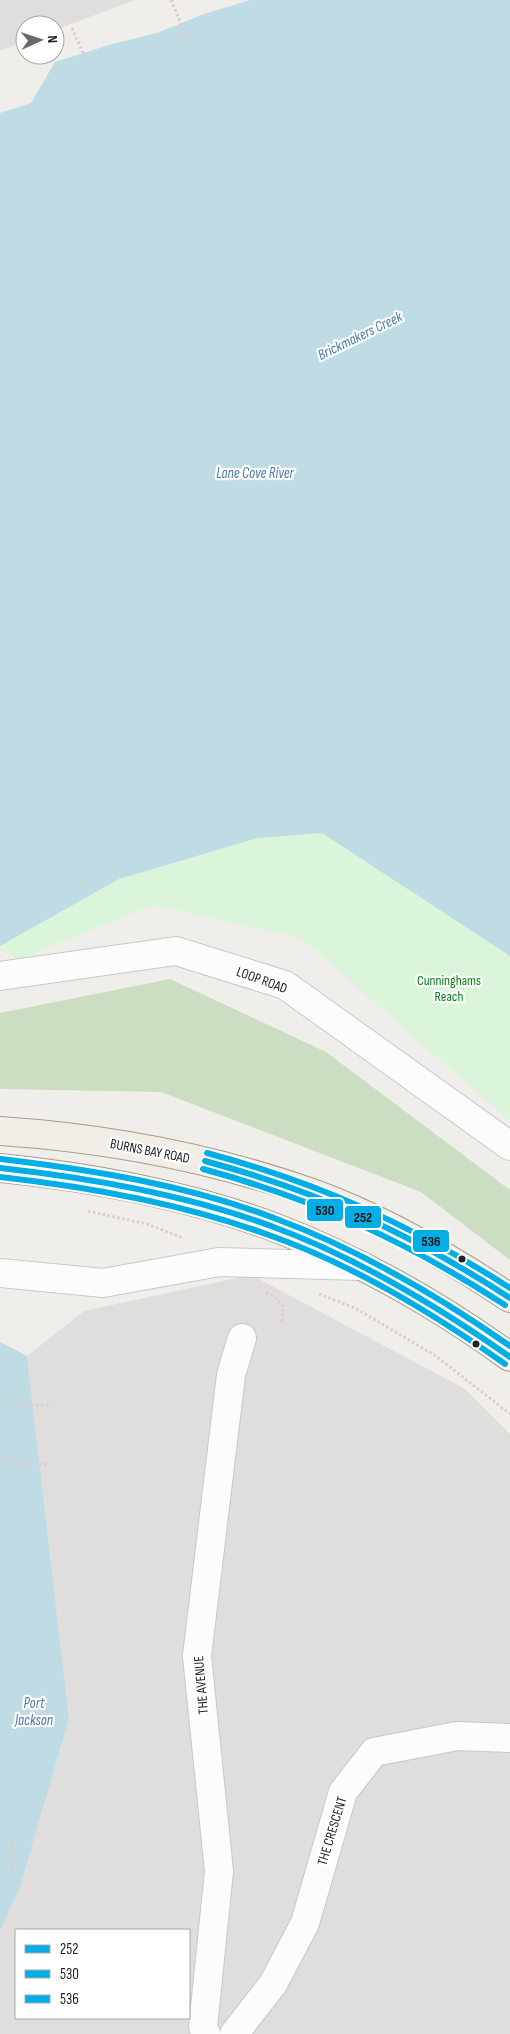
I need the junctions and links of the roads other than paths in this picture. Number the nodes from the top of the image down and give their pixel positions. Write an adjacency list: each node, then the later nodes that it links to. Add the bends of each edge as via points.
1 (0, 976): 3 (street, LOOP ROAD, via 176,951 285,985)
2 (0, 1131): 7 (main road, BURNS BAY ROAD, via 59,1135 154,1149 309,1192 386,1224 450,1259)
3 (510, 1146)
4 (0, 1168): 5 (main road, via 140,1190 213,1208 271,1226)
5 (362, 1266): 6 (street, via 219,1262 103,1283); 9 (main road, via 467,1326)
6 (0, 1273)
7 (510, 1298)
8 (242, 1338): 11 (street, THE AVENUE, via 231,1375 197,1656 220,1871 203,2027)
9 (510, 1357)
10 (510, 1738): 12 (street, THE CRESCENT, via 457,1736 374,1752 343,1792 305,1923 273,1984)
11 (206, 2034)
12 (234, 2034)

